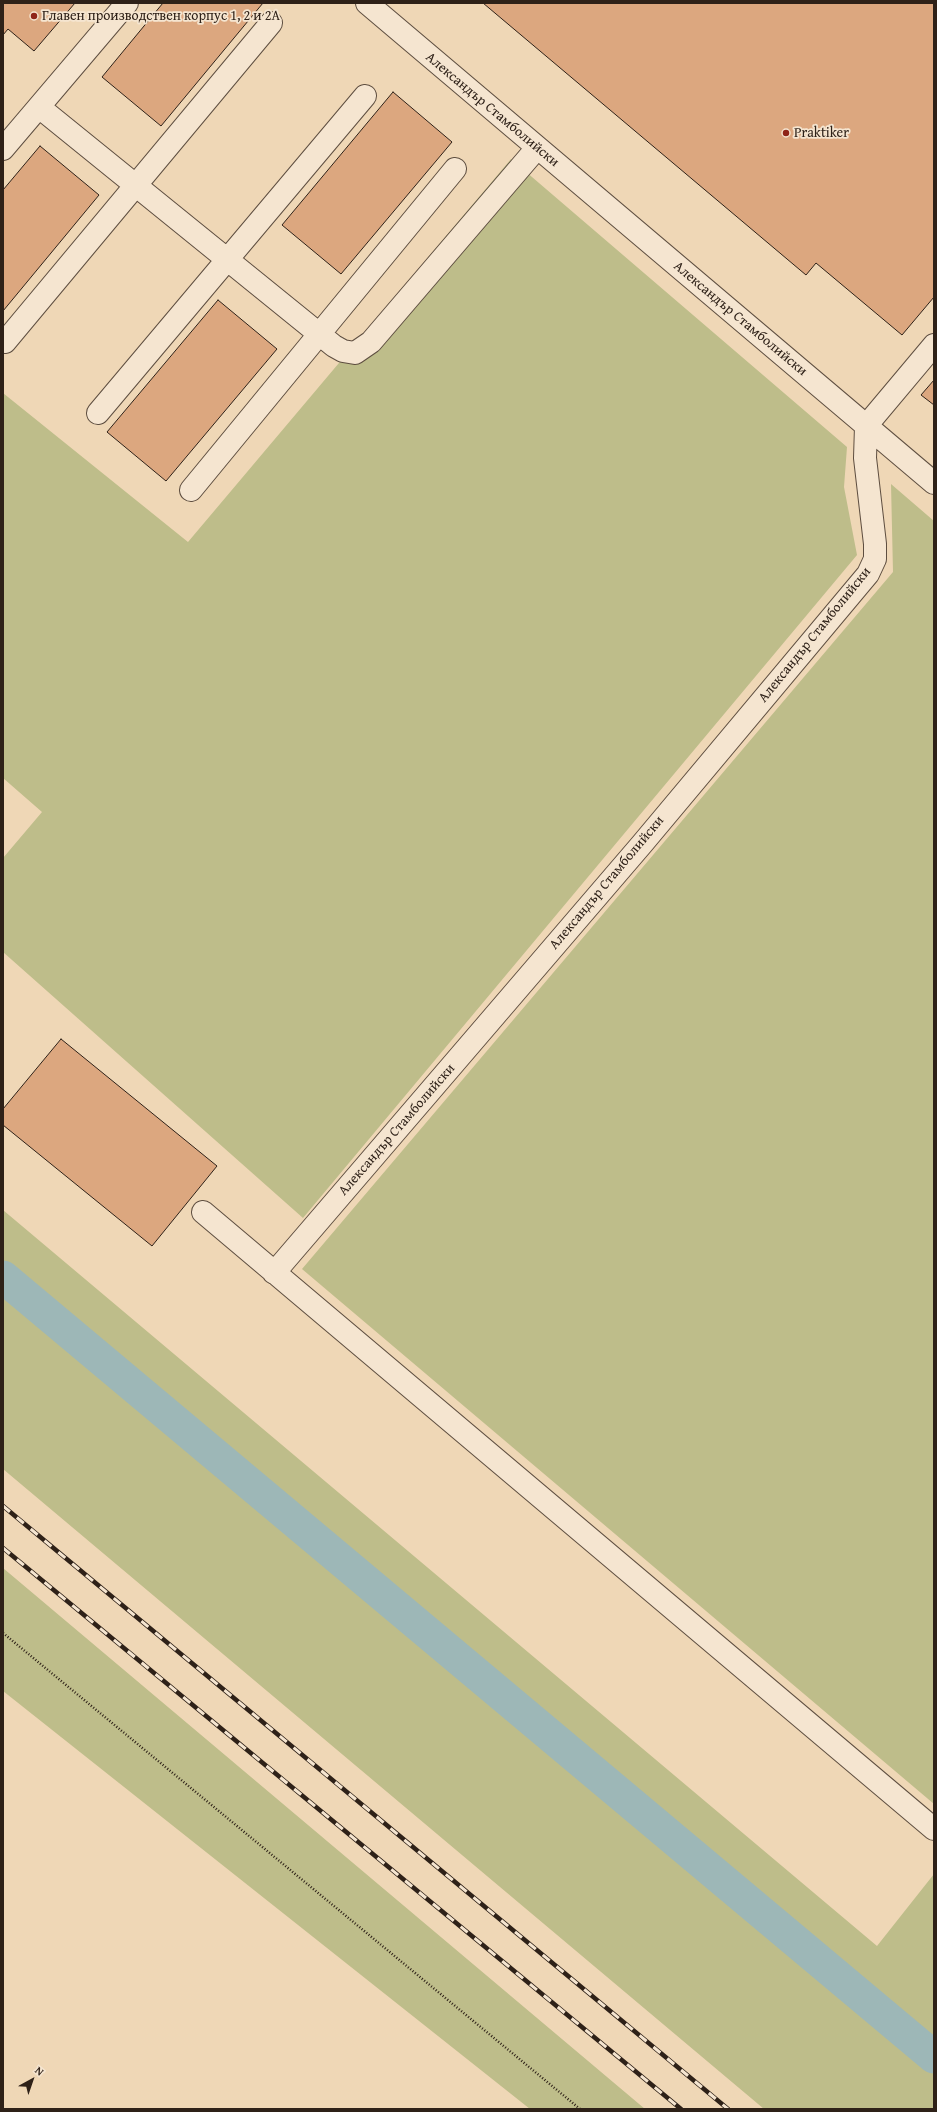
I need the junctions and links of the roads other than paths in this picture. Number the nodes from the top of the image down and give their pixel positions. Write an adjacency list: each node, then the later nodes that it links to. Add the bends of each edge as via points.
1 (127, 3): 5 (street)
2 (367, 3): 6 (street, Александър Стамболийски)
3 (271, 23): 9 (street)
4 (365, 96): 10 (street)
5 (39, 107): 7 (street); 9 (street)
6 (537, 148): 11 (street, via 362,349 354,353 343,351); 15 (street, Александър Стамболийски)
7 (3, 149)
8 (455, 169): 11 (street)
9 (136, 185): 10 (street); 12 (street)
10 (227, 260): 11 (street); 14 (street)
11 (318, 334): 17 (street)
12 (5, 342)
13 (934, 345): 15 (street)
14 (98, 413)
15 (866, 426): 16 (street); 19 (street, Александър Стамболийски, via 865,458 875,544 875,559 868,574 642,844)
16 (934, 483)
17 (191, 490)
18 (202, 1212): 19 (street)
19 (274, 1273): 20 (street)
20 (934, 1830)

